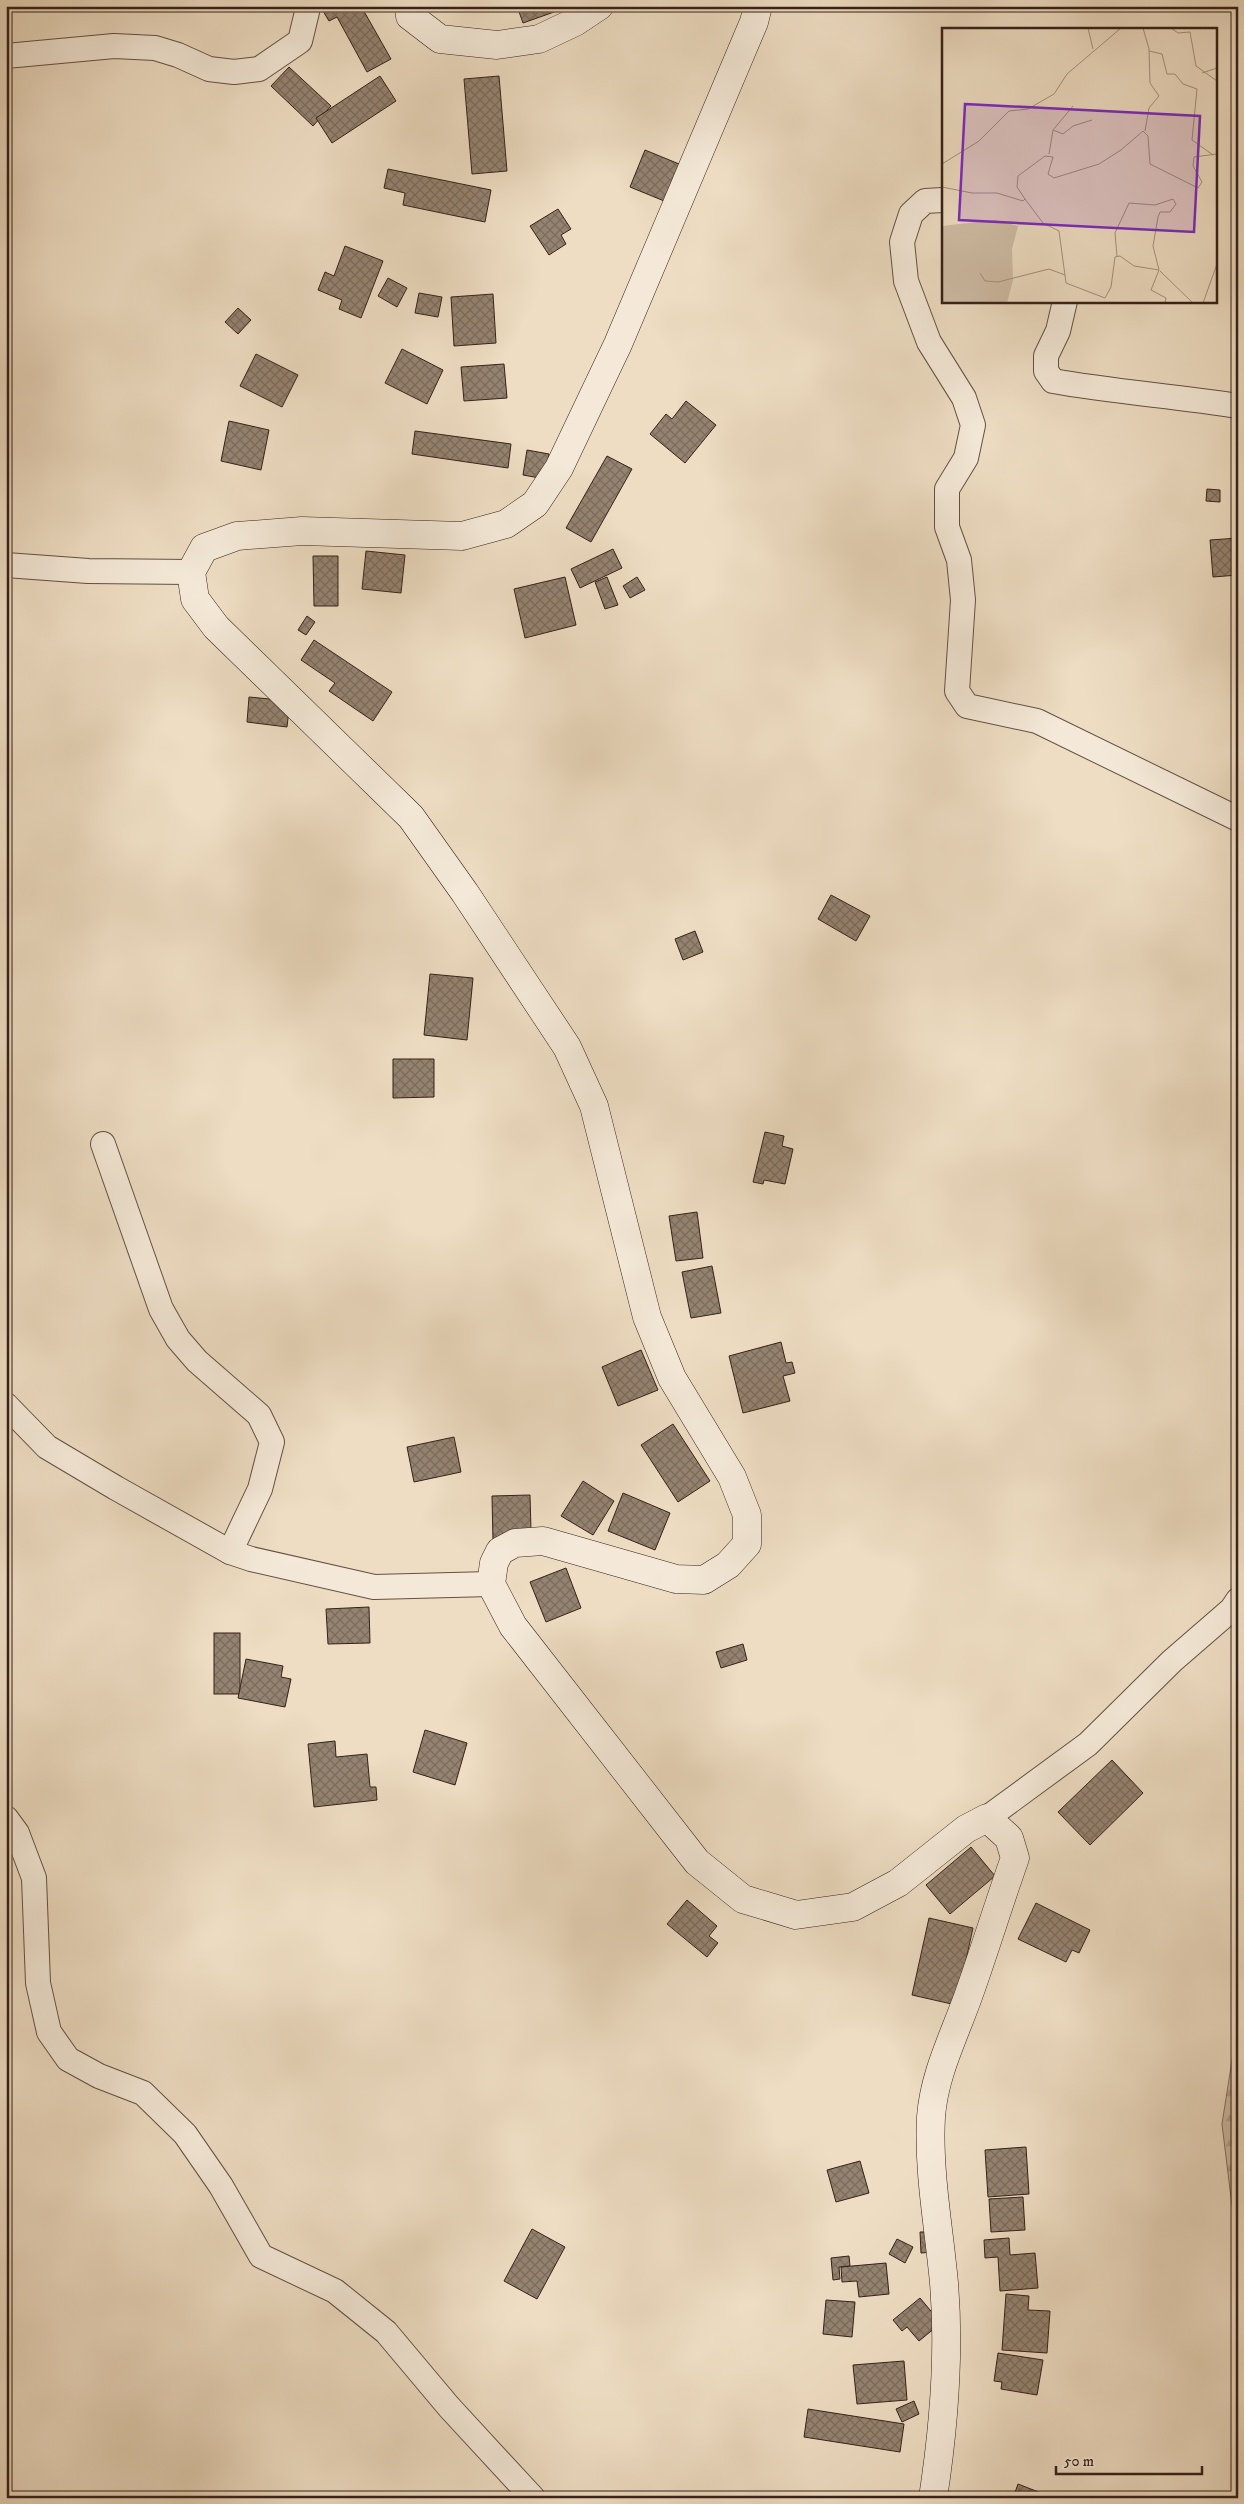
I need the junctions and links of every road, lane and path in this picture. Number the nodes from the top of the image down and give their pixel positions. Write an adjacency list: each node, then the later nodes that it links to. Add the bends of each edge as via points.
1 (306, 6): 5 (street, via 300,41 259,69 234,72 209,69 155,48 114,46)
2 (409, 6): 3 (main road, via 410,16 440,39 497,45 539,39)
3 (599, 6)
4 (758, 6): 10 (main road, via 618,344 559,468 535,504 506,524 462,536 302,531 237,536 204,548)
5 (6, 56)
6 (942, 200): 11 (street, via 925,201 911,214 902,242 906,281 929,342 964,398 972,425 966,458 946,489 947,527 959,560 963,600 957,691 967,706 1037,721)
7 (1065, 302): 8 (street, via 1058,331 1046,356 1046,371 1053,381)
8 (1238, 406)
9 (6, 565): 10 (street, via 88,571)
10 (191, 572): 15 (main road, via 195,599 216,627 411,817 567,1047 594,1106 647,1317 672,1378 732,1478 747,1515 746,1544 728,1565 704,1580 676,1579 543,1541 515,1543 500,1551 494,1563)
11 (1238, 819)
12 (102, 1144): 14 (street, via 161,1310 178,1339 197,1362 259,1415 272,1442 260,1489)
13 (6, 1405): 14 (street, via 47,1447)
14 (230, 1552): 15 (street, via 252,1560 374,1587)
15 (491, 1584): 18 (main road, via 513,1626 697,1862 743,1899 796,1915 853,1907 898,1882 966,1829)
16 (1238, 1600): 18 (street, via 1088,1744)
17 (6, 1818): 19 (street, via 17,1833 34,1878 38,1983 49,2032 68,2059 99,2076 143,2093 185,2134 221,2186 261,2256 335,2291 386,2332)
18 (986, 1818): 20 (main road, via 1009,1838 1015,1858 940,2073 931,2115 931,2153 944,2285 946,2380)
19 (532, 2498)
20 (934, 2498)

